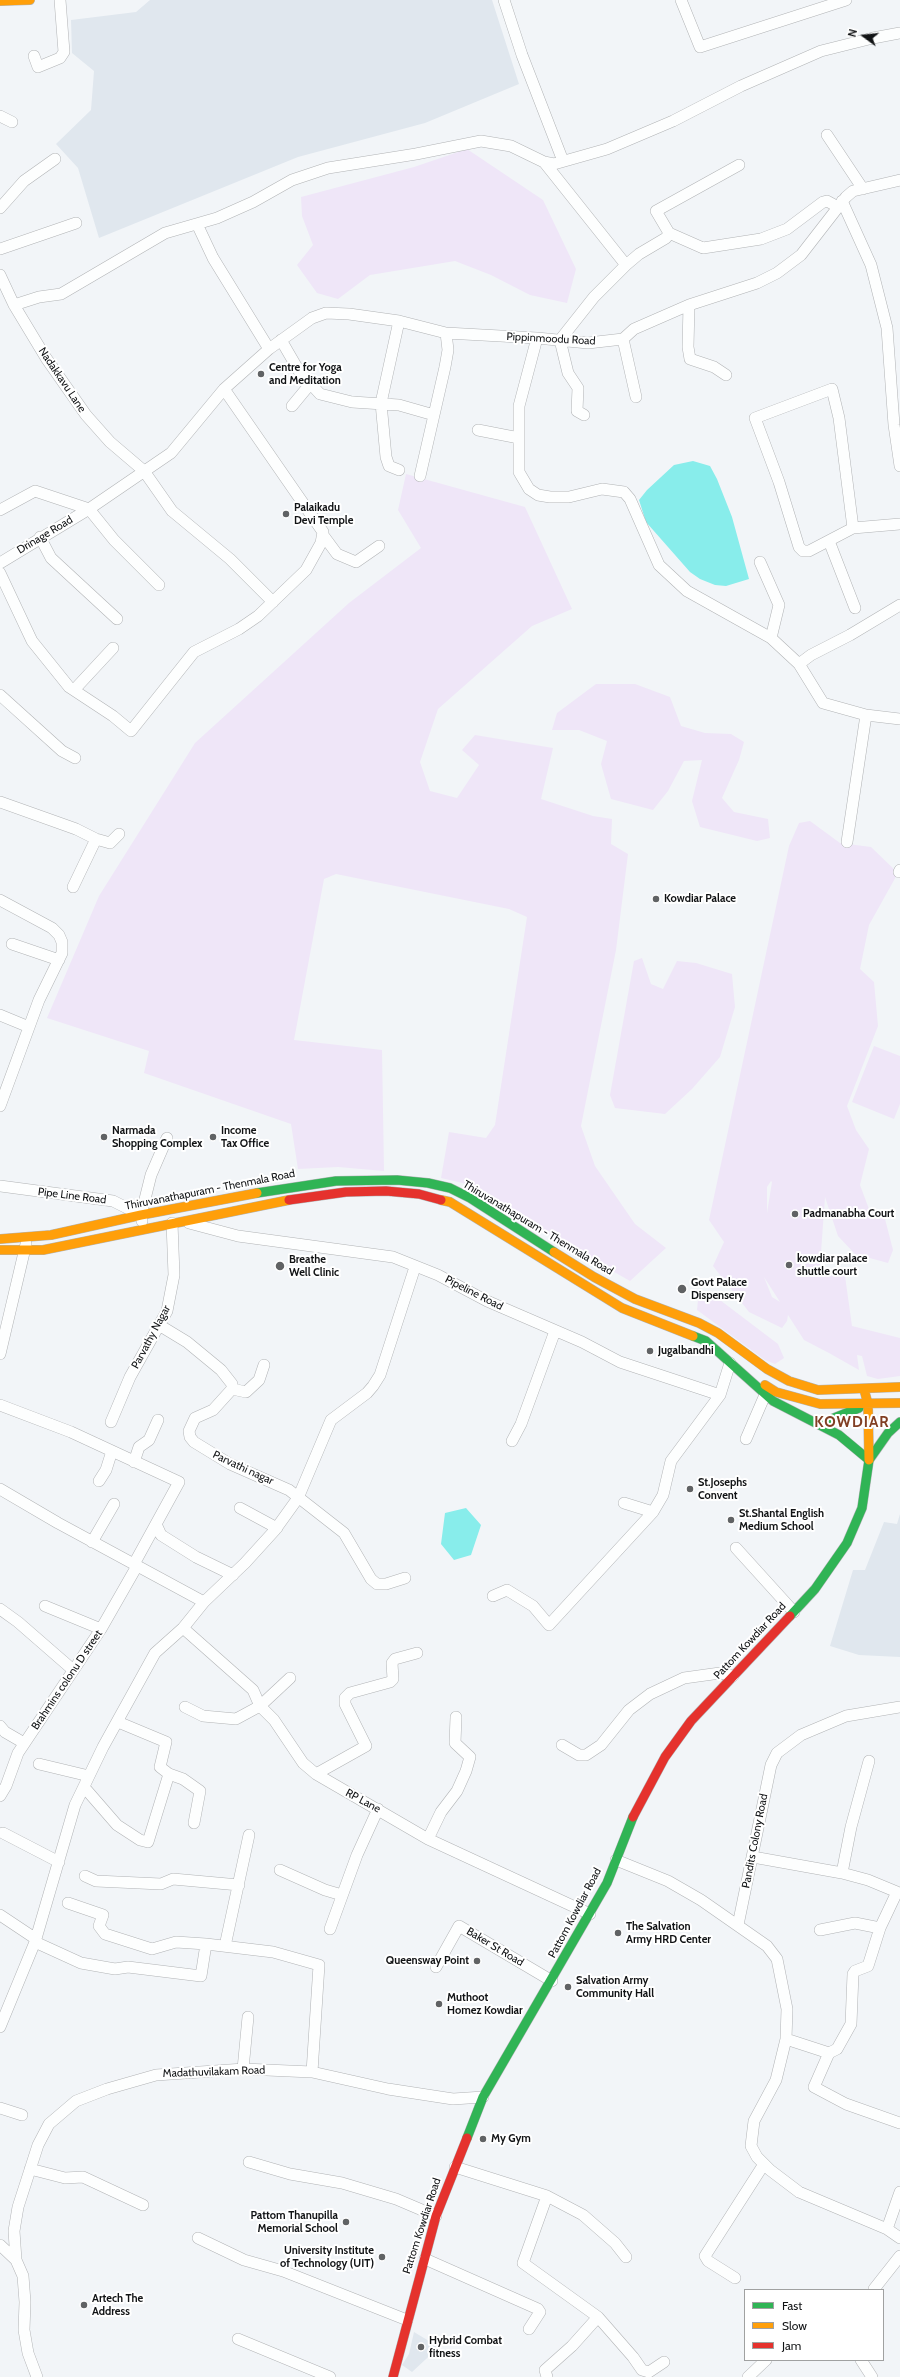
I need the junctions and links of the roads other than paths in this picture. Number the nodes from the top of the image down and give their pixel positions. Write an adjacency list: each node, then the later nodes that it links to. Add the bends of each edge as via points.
1 (30, 0): 6 (main road)
2 (60, 0): 8 (street, via 64,52 60,58 38,66)
3 (504, 0): 14 (street)
4 (680, 0): 5 (street, via 700,47)
5 (846, 0)
6 (0, 2)
7 (900, 33): 14 (street, via 821,51 614,147)
8 (34, 56)
9 (0, 116): 10 (street)
10 (12, 122)
11 (827, 135): 17 (street)
12 (55, 159): 19 (street, via 24,181)
13 (544, 162): 14 (street); 21 (street, via 511,146 481,141 416,154 380,158 328,168 292,180 253,202); 24 (street)
14 (563, 162)
15 (739, 165): 22 (street, via 656,211)
16 (900, 180): 17 (street)
17 (863, 189): 18 (street, via 853,191)
18 (840, 204): 22 (street, via 823,202 787,229 761,239 703,248); 27 (street, via 801,255 777,273 756,283); 45 (street, via 871,265 887,328 894,425)
19 (0, 208)
20 (76, 223): 23 (street)
21 (197, 224): 26 (street, via 165,233 61,294 39,297); 34 (street, via 213,258)
22 (669, 233): 24 (street, via 666,238)
23 (0, 249)
24 (626, 265): 33 (street, via 594,297)
25 (0, 275): 26 (street, Nadakkavu Lane)
26 (14, 305): 47 (street, Nadakkavu Lane, via 46,358 86,415 110,442)
27 (689, 305): 31 (street, via 634,329); 35 (street, via 690,359 714,367)
28 (399, 320): 29 (street, Pippinmoodu Road); 32 (street, Pippinmoodu Road, via 326,313 312,318); 39 (street)
29 (446, 334): 30 (street, Pippinmoodu Road); 41 (street, via 448,350)
30 (537, 338): 33 (street, Pippinmoodu Road); 44 (street, via 519,406)
31 (623, 339): 33 (street, Pippinmoodu Road, via 588,343); 38 (street)
32 (281, 340): 34 (street, Pippinmoodu Road); 36 (street, via 299,371)
33 (560, 340): 42 (street, via 568,373 578,388 577,411)
34 (269, 349): 37 (street, Pippinmoodu Road)
35 (726, 375)
36 (311, 383): 39 (street, via 320,394 352,402); 40 (street)
37 (224, 389): 47 (street, Pippinmoodu Road, via 171,453); 53 (street)
38 (636, 397)
39 (381, 402): 41 (street); 46 (street, via 386,457 389,466)
40 (292, 406)
41 (434, 415): 48 (street)
42 (584, 415)
43 (478, 430): 44 (street)
44 (519, 438): 65 (street, via 519,472 529,489 538,495 550,497 570,497 602,489 624,492 630,498 659,565 687,591)
45 (900, 466)
46 (399, 470)
47 (144, 471): 49 (street, Drinage Road); 61 (street, Nadakkavu Lane, via 172,511 230,559)
48 (420, 476)
49 (90, 509): 50 (street, via 35,491); 54 (street, Drinage Road); 60 (street, via 114,540)
50 (0, 510)
51 (900, 524): 52 (street)
52 (853, 528): 55 (street); 55 (street, via 839,418 832,389 755,418 779,482 799,547 803,552 809,551)
53 (323, 535): 56 (street, via 337,554 356,562); 61 (street, via 319,550 306,570)
54 (40, 537): 57 (street, Drinage Road); 64 (street, via 51,558)
55 (829, 541): 63 (street)
56 (379, 546)
57 (0, 562)
58 (760, 562): 65 (street, via 779,605 777,623)
59 (0, 573): 68 (street, via 32,641)
60 (159, 585)
61 (273, 602): 68 (street, via 239,629 194,652 132,731)
62 (900, 605): 67 (street)
63 (855, 608)
64 (117, 619)
65 (771, 638): 67 (street)
66 (113, 648): 68 (street)
67 (799, 664): 70 (street, via 823,703)
68 (74, 690)
69 (0, 695): 72 (street, via 62,751)
70 (866, 715): 71 (street); 76 (street)
71 (900, 719)
72 (75, 758)
73 (0, 802): 75 (street, via 76,829)
74 (119, 834): 75 (street, via 110,843)
75 (96, 839): 77 (street)
76 (847, 842)
77 (73, 887)
78 (0, 900): 80 (street, via 52,928 59,935 62,942)
79 (12, 944): 80 (street)
80 (59, 960): 82 (street)
81 (0, 1015): 82 (street)
82 (29, 1026): 83 (street)
83 (0, 1106)
84 (167, 1138): 87 (street, via 151,1175)
85 (0, 1186): 87 (street, Pipe Line Road, via 113,1200)
86 (186, 1208): 87 (main road, Thiruvanathapuram - Thenmala Road); 88 (street); 103 (main road, Thiruvanathapuram - Thenmala Road, via 336,1181 397,1180 450,1188 470,1198 594,1277 635,1299 699,1323 718,1333 767,1369 789,1381 818,1390)
87 (141, 1215): 90 (street); 92 (main road, Thiruvanathapuram - Thenmala Road, via 85,1229)
88 (184, 1222): 89 (main road); 95 (street, Pipeline Road, via 238,1236 393,1257); 99 (main road, via 258,1204 346,1192 419,1194 450,1202 622,1308 706,1341)
89 (172, 1223): 90 (main road); 96 (street, Parvathy Nagar, via 174,1275 167,1312)
90 (145, 1229): 94 (main road, via 66,1246)
91 (0, 1238): 92 (main road, Thiruvanathapuram - Thenmala Road)
92 (27, 1238): 94 (street)
93 (0, 1250): 94 (main road)
94 (25, 1251): 98 (street)
95 (414, 1267): 97 (street, Pipeline Road, via 438,1275 487,1301); 120 (street, via 380,1375 367,1393 331,1420)
96 (159, 1325): 102 (street, via 187,1342 221,1370 232,1384); 110 (street, Parvathy Nagar, via 130,1377)
97 (554, 1331): 104 (street, Pipeline Road, via 620,1362); 114 (street, via 521,1424)
98 (0, 1354)
99 (730, 1363): 104 (street); 105 (main road); 107 (main road, via 776,1392 797,1399 820,1404)
100 (264, 1365): 102 (street, via 260,1380 246,1392)
101 (900, 1387): 103 (main road, Thiruvanathapuram - Thenmala Road)
102 (232, 1389): 120 (street, Parvathi nagar, via 213,1410 195,1418 189,1431 190,1437 230,1464 284,1486)
103 (864, 1389): 107 (main road, Pattom Kowdiar Road)
104 (720, 1394): 124 (street, via 674,1456 663,1495)
105 (765, 1395): 112 (main road, via 784,1408); 113 (street)
106 (900, 1403): 107 (main road)
107 (868, 1404): 112 (main road); 116 (main road, Pattom Kowdiar Road)
108 (0, 1405): 115 (street)
109 (158, 1420): 117 (street, via 149,1440 139,1447)
110 (111, 1422)
111 (900, 1422): 116 (main road, via 888,1433)
112 (819, 1424): 116 (main road, via 850,1443)
113 (746, 1439)
114 (512, 1441)
115 (112, 1451): 117 (street); 118 (street, via 106,1470)
116 (869, 1460): 136 (main road, Pattom Kowdiar Road, via 862,1508 847,1542 833,1565)
117 (134, 1462): 125 (street, Brahmins colonu D street, via 178,1482)
118 (99, 1481)
119 (0, 1489): 127 (street)
120 (298, 1498): 126 (street); 131 (street, via 344,1533 371,1579 377,1584)
121 (624, 1503): 124 (street)
122 (114, 1504): 127 (street)
123 (240, 1508): 126 (street)
124 (653, 1512): 132 (street, via 549,1625 533,1606 507,1590)
125 (156, 1524): 129 (street, Brahmins colonu D street); 130 (street, via 161,1534 196,1557)
126 (277, 1528): 130 (street)
127 (92, 1542): 129 (street)
128 (736, 1548): 136 (street)
129 (136, 1565): 133 (street); 138 (street, Brahmins colonu D street)
130 (233, 1575): 133 (street)
131 (405, 1578)
132 (493, 1596)
133 (204, 1602): 137 (street)
134 (45, 1606): 138 (street)
135 (0, 1609): 140 (street)
136 (794, 1612): 141 (main road, Pattom Kowdiar Road)
137 (183, 1628): 143 (street, RP Lane, via 253,1690); 147 (street, via 155,1653)
138 (101, 1629): 140 (street, Brahmins colonu D street)
139 (417, 1653): 154 (street, via 395,1659 392,1663 393,1679 390,1682 350,1693 345,1698 344,1704 366,1746)
140 (72, 1669): 149 (street, Brahmins colonu D street)
141 (733, 1676): 150 (street, via 720,1673 684,1678 650,1694 629,1710 601,1745 586,1755 579,1755); 164 (main road, Pattom Kowdiar Road, via 691,1721 665,1757 636,1810)
142 (290, 1678): 143 (street)
143 (260, 1706): 144 (street, via 236,1719 203,1716); 154 (street, RP Lane, via 274,1720 303,1763)
144 (185, 1707)
145 (900, 1707): 163 (street, Pandits Colony Road, via 846,1716 801,1735 777,1752 771,1765)
146 (456, 1717): 162 (street, via 455,1743 470,1757 457,1791 441,1812)
147 (118, 1722): 153 (street, via 166,1742 160,1767); 155 (street)
148 (0, 1726): 149 (street, via 5,1732)
149 (24, 1743): 157 (street, Brahmins colonu D street)
150 (562, 1745)
151 (869, 1761): 167 (street, via 850,1827)
152 (39, 1764): 155 (street)
153 (169, 1774): 156 (street, via 148,1842 140,1840 117,1825); 159 (street, via 200,1791)
154 (316, 1774): 158 (street, RP Lane)
155 (89, 1776): 156 (street)
156 (84, 1787): 165 (street, via 75,1805)
157 (0, 1796)
158 (378, 1809): 162 (street, RP Lane); 171 (street)
159 (194, 1823)
160 (3, 1832): 165 (street)
161 (249, 1835): 169 (street)
162 (428, 1839): 173 (street, RP Lane)
163 (753, 1857): 167 (street); 175 (street, Pandits Colony Road)
164 (616, 1860): 173 (main road, Pattom Kowdiar Road); 175 (street, via 668,1882)
165 (58, 1862): 179 (street)
166 (280, 1870): 171 (street)
167 (842, 1873): 170 (street)
168 (84, 1876): 169 (street, via 96,1881 161,1884 173,1880)
169 (239, 1885): 181 (street)
170 (898, 1891): 176 (street)
171 (342, 1895): 177 (street)
172 (68, 1903): 180 (street, via 103,1915 99,1926 105,1934 152,1949 176,1942)
173 (590, 1914): 183 (main road, Pattom Kowdiar Road)
174 (0, 1915): 179 (street)
175 (738, 1925): 186 (street, via 767,1946 777,1959 787,2009)
176 (880, 1928): 178 (street, via 856,1922); 187 (street, via 868,1966 853,1974 851,2024 837,2049)
177 (330, 1929)
178 (820, 1930)
179 (36, 1941): 180 (street, via 93,1966 115,1969 128,1966 201,1976); 185 (street)
180 (206, 1944): 181 (street)
181 (225, 1946): 189 (street, via 273,1952 319,1965)
182 (436, 1967): 183 (street, Baker St Road, via 459,1926)
183 (552, 1981): 190 (main road, Pattom Kowdiar Road)
184 (248, 2017): 188 (street)
185 (0, 2027)
186 (786, 2039): 187 (street); 195 (street, via 776,2080 754,2121 751,2146)
187 (829, 2053): 193 (street, via 814,2087 846,2104)
188 (243, 2069): 189 (street, Madathuvilakam Road); 197 (street, Madathuvilakam Road, via 156,2075 76,2101 49,2124)
189 (312, 2072): 190 (street, Madathuvilakam Road, via 453,2100)
190 (483, 2097): 196 (main road, Pattom Kowdiar Road)
191 (0, 2108): 192 (street)
192 (22, 2115)
193 (900, 2123)
194 (249, 2162): 201 (street, via 290,2174 342,2183 396,2199)
195 (764, 2164): 202 (street, via 799,2192); 210 (street, via 705,2256 708,2261)
196 (455, 2167): 199 (street); 201 (main road, Pattom Kowdiar Road)
197 (30, 2168): 200 (street, via 65,2178 83,2177); 209 (street, Madathuvilakam Road, via 18,2207 14,2231)
198 (900, 2192): 202 (street)
199 (547, 2196): 207 (street, via 583,2215); 212 (street, via 524,2263)
200 (144, 2205)
201 (436, 2216): 208 (main road, Pattom Kowdiar Road)
202 (887, 2228): 204 (street)
203 (198, 2238): 213 (street, via 244,2260 283,2271)
204 (900, 2238)
205 (0, 2245): 209 (street)
206 (900, 2256): 211 (street)
207 (626, 2257)
208 (425, 2259): 213 (main road, Pattom Kowdiar Road); 214 (street, via 538,2309 540,2312)
209 (16, 2260): 219 (street, via 22,2276 25,2302 24,2330 28,2353)
210 (735, 2278)
211 (874, 2289)
212 (598, 2318): 218 (street, via 642,2370 649,2372); 222 (street, via 545,2370)
213 (407, 2320): 221 (main road, Pattom Kowdiar Road)
214 (528, 2329)
215 (238, 2339): 220 (street)
216 (765, 2361): 223 (street)
217 (862, 2361): 224 (street)
218 (664, 2362)
219 (37, 2377)
220 (330, 2377)
221 (393, 2377)
222 (547, 2377)
223 (748, 2377)
224 (872, 2377)

